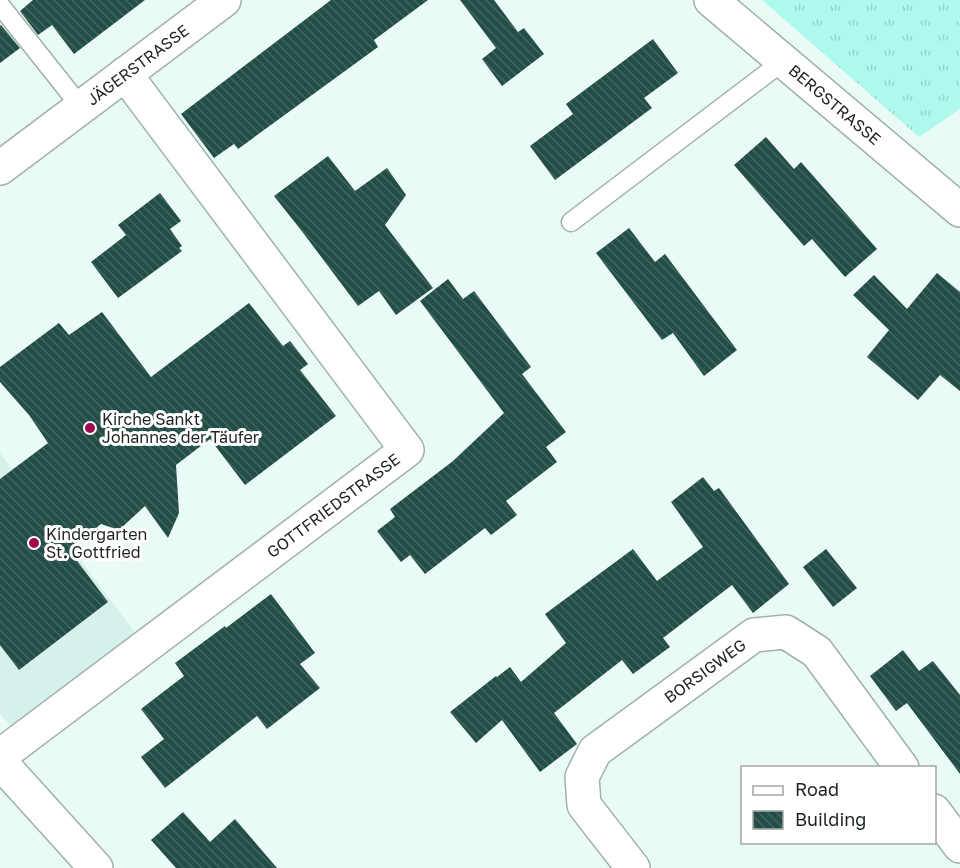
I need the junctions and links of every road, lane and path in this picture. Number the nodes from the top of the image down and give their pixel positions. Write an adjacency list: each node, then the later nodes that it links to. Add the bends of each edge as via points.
1 (224, 0): 5 (street, JÄGERSTRASSE)
2 (711, 0): 4 (street, BERGSTRASSE)
3 (0, 5): 6 (lane, JÄGERSTRASSE)
4 (782, 62): 8 (street, BERGSTRASSE); 9 (lane)
5 (125, 74): 6 (street, JÄGERSTRASSE); 10 (street, GOTTFRIEDSTRASSE, via 407,450)
6 (81, 107): 7 (street, JÄGERSTRASSE)
7 (0, 168)
8 (960, 210)
9 (571, 222)
10 (0, 756)
11 (0, 762): 15 (street)
12 (901, 766): 16 (street, BORSIGWEG, via 817,652 786,632 754,635 595,751 582,777 584,805)
13 (936, 814): 14 (street)
14 (960, 846)
15 (96, 868)
16 (633, 868)

